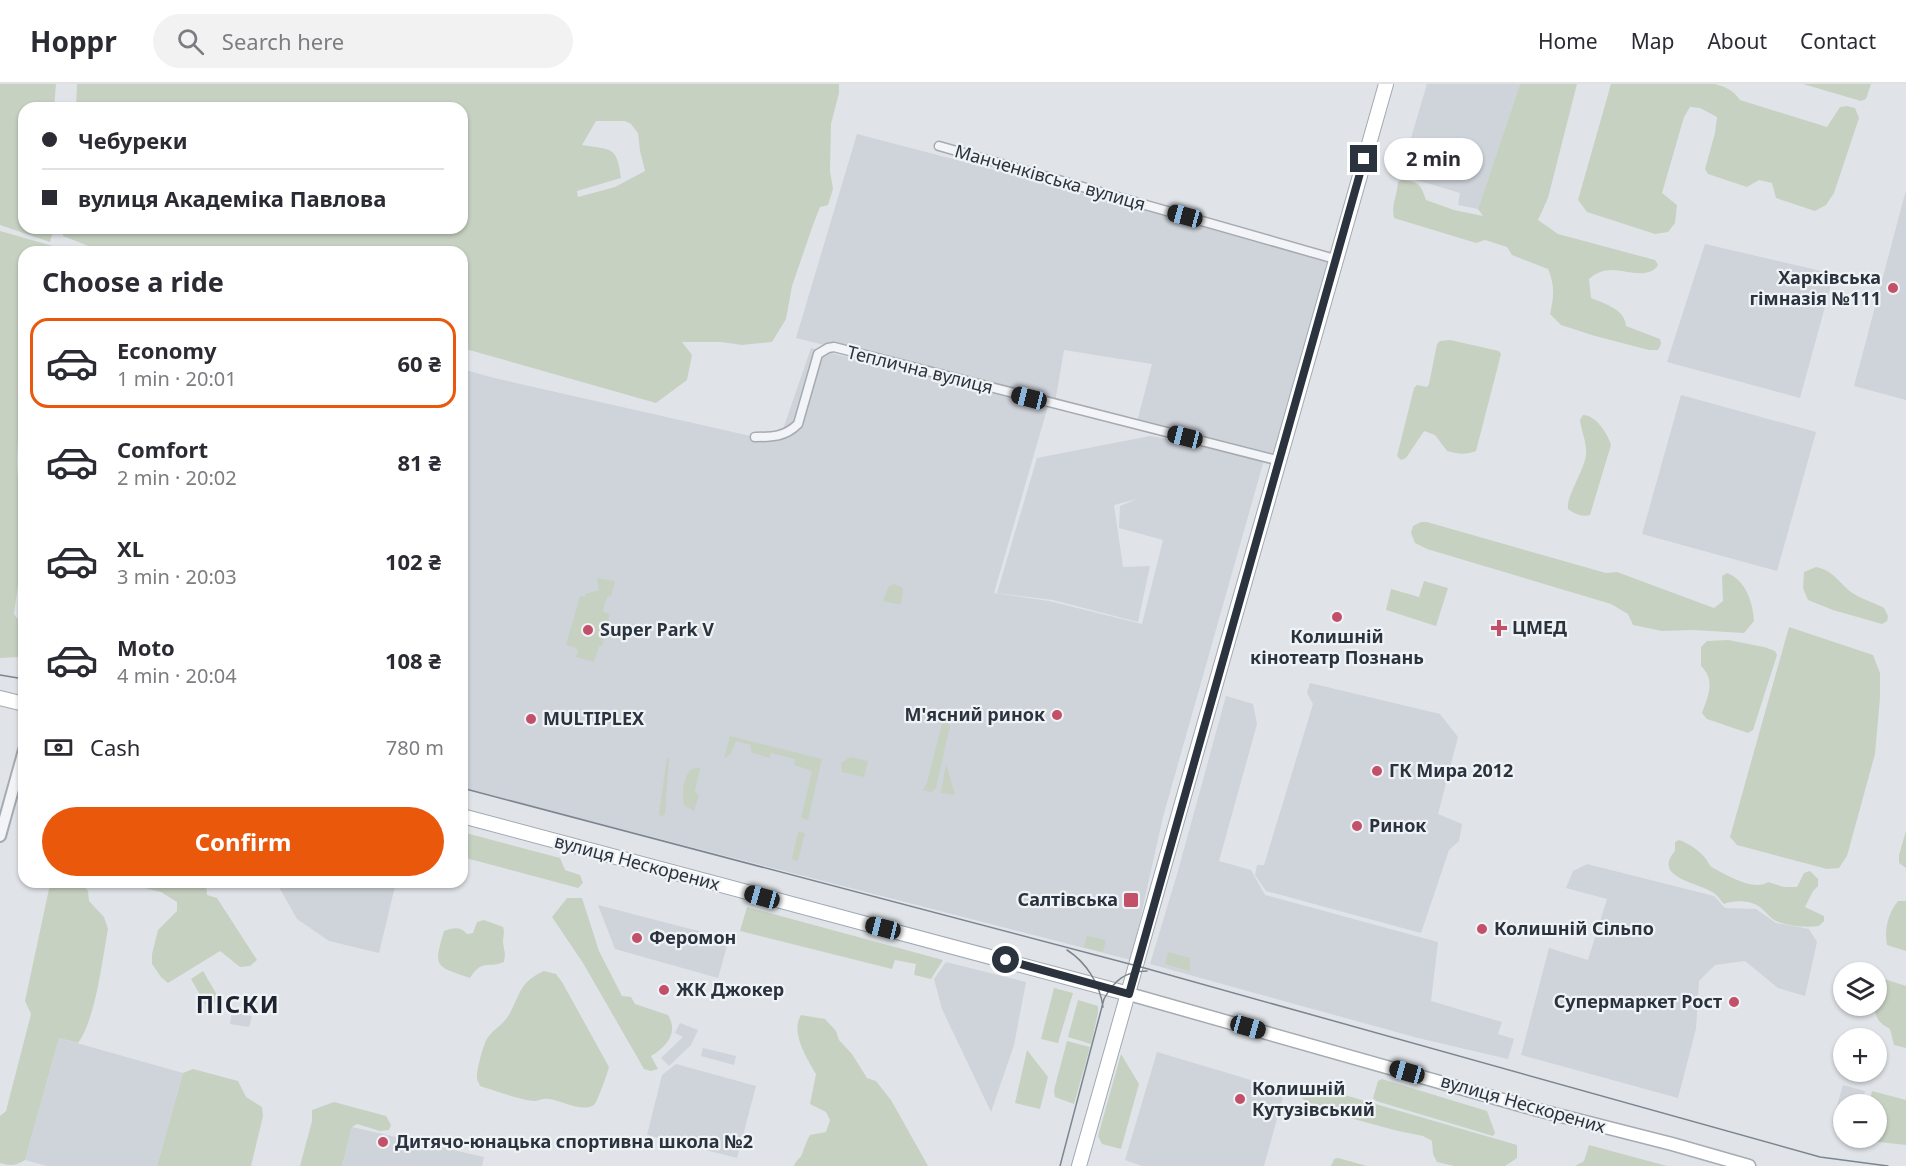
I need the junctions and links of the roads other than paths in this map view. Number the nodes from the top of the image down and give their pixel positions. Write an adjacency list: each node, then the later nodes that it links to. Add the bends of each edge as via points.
1 (1386, 84): 3 (main road)
2 (939, 146): 3 (street, Манченківська вулиця)
3 (1335, 259): 5 (main road)
4 (754, 437): 5 (street, Теплична вулиця, via 781,436 798,424 818,354 834,347)
5 (1280, 461): 11 (main road)
6 (0, 698): 7 (main road)
7 (18, 702)
8 (18, 772): 10 (street)
9 (468, 818): 11 (main road, вулиця Нескорених)
10 (0, 837)
11 (1129, 994): 12 (main road); 13 (main road, вулиця Нескорених)
12 (1079, 1166)
13 (1749, 1166)

